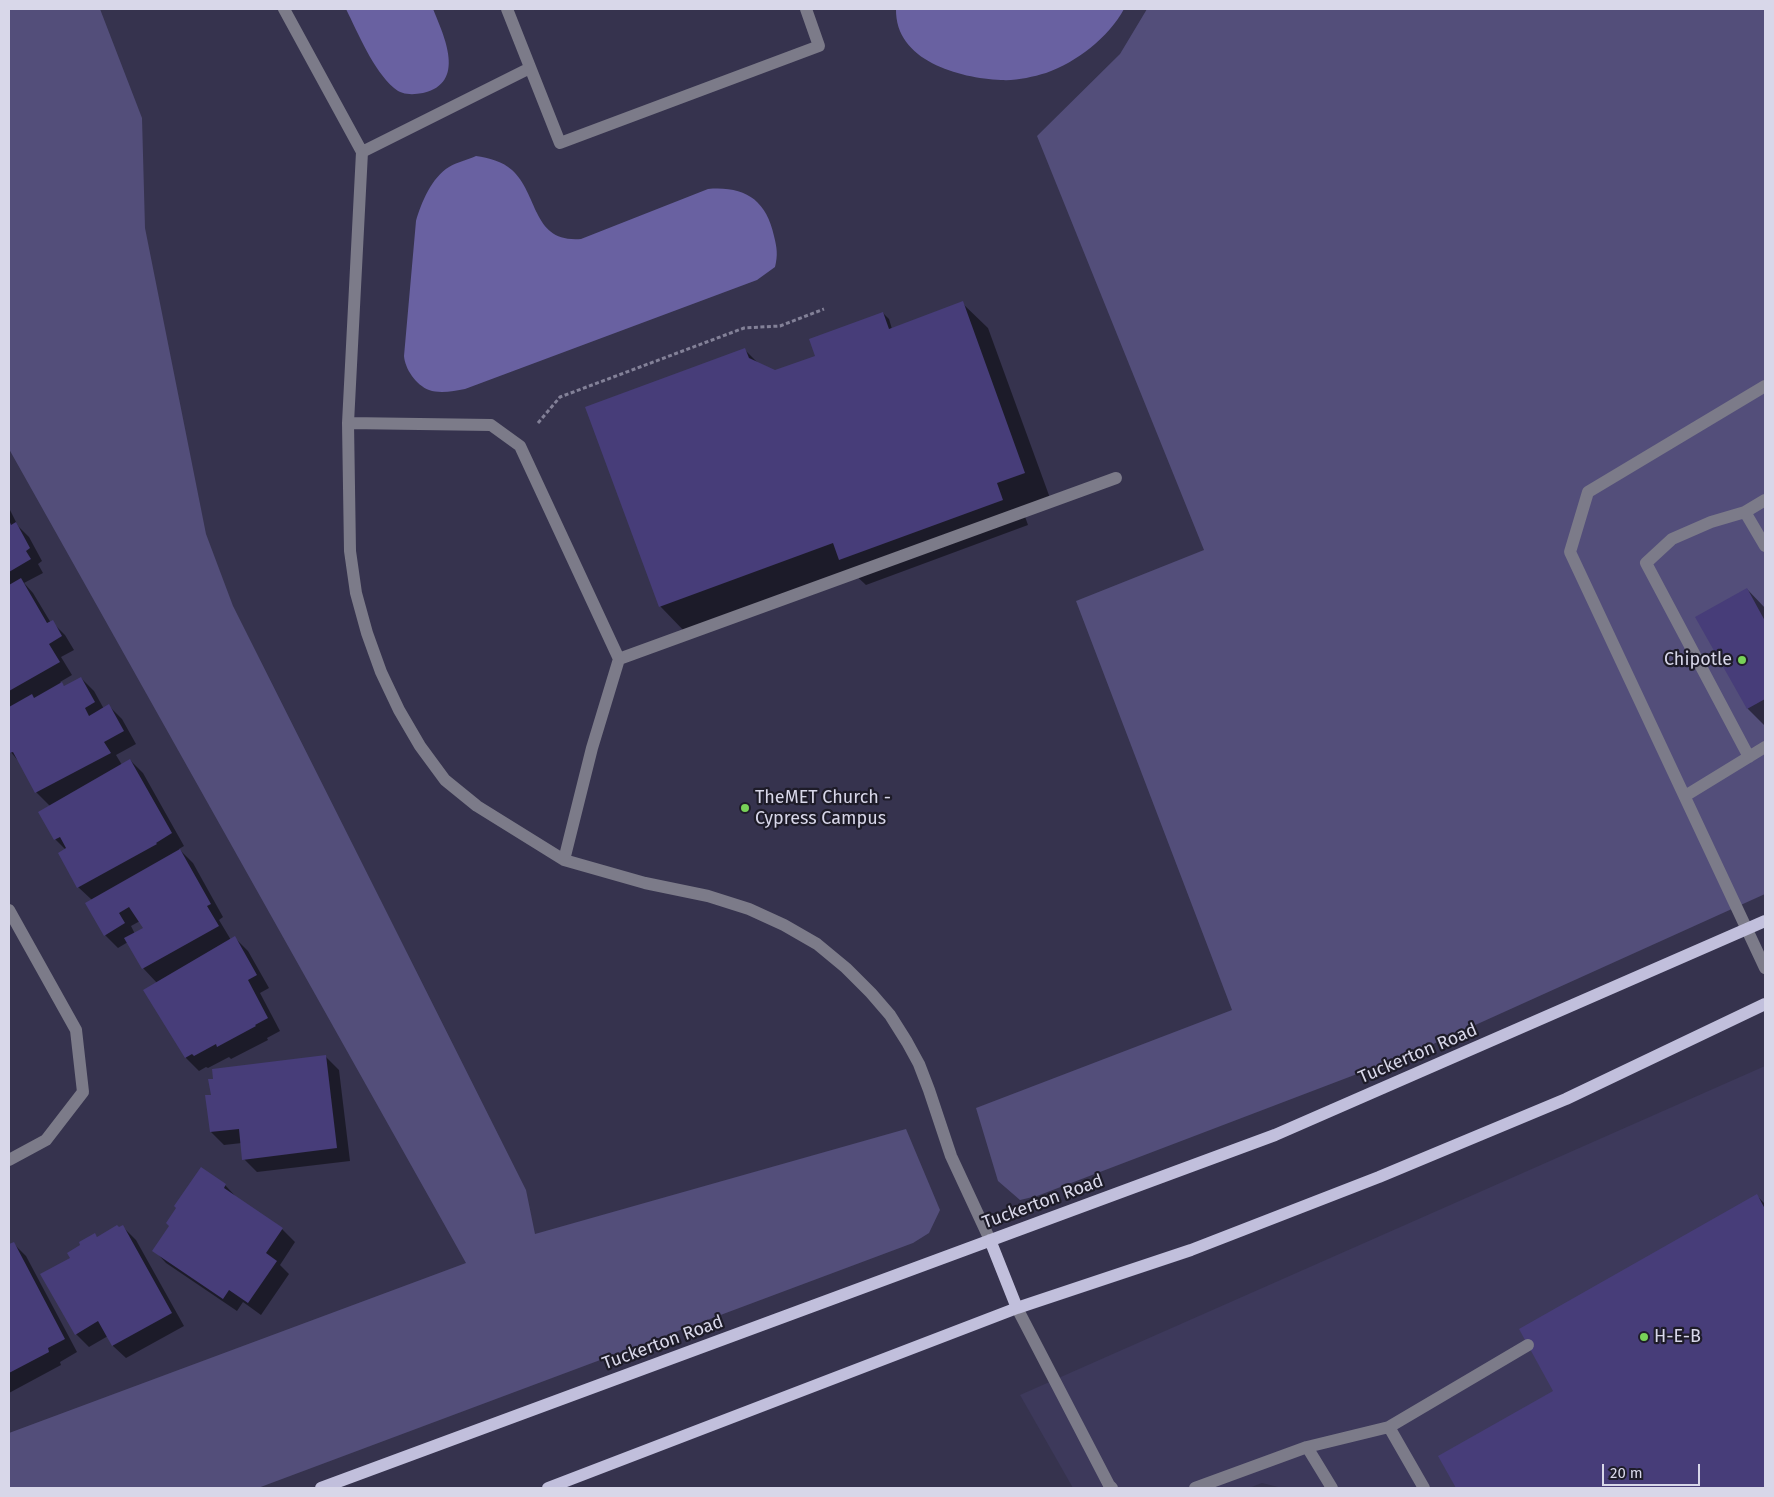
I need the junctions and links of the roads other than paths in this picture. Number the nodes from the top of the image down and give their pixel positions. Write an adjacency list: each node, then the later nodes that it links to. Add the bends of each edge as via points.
1 (284, 9): 5 (street)
2 (507, 9): 4 (street)
3 (806, 9): 4 (street, via 820,46 560,143)
4 (530, 68): 5 (street)
5 (362, 152): 7 (street)
6 (1765, 386): 15 (street, via 1588,492 1570,552)
7 (348, 423): 12 (street, via 491,426 520,446); 16 (street, via 350,551 356,592 366,633 399,710 445,780 477,806)
8 (1116, 478): 12 (street)
9 (1765, 500): 10 (street)
10 (1745, 512): 11 (street); 14 (street, via 1672,539 1646,563)
11 (1765, 546)
12 (619, 659): 16 (street, via 592,748)
13 (1765, 747): 14 (street)
14 (1749, 757): 15 (street)
15 (1685, 796): 19 (street)
16 (564, 860): 23 (street, via 749,909 817,944 846,968 890,1015 907,1042 922,1072 951,1156)
17 (9, 910): 22 (street, via 76,1030 83,1092 46,1140)
18 (1765, 921): 19 (main road, Tuckerton Road)
19 (1747, 929): 20 (street); 23 (main road, Tuckerton Road, via 1275,1135)
20 (1765, 968)
21 (1765, 1004): 24 (main road, via 1566,1099 1379,1177 1191,1250)
22 (9, 1160)
23 (990, 1240): 24 (main road); 28 (main road, Tuckerton Road)
24 (1017, 1308): 29 (main road); 30 (street)
25 (1528, 1345): 26 (street)
26 (1389, 1428): 27 (street); 33 (street)
27 (1307, 1447): 31 (street); 32 (street)
28 (321, 1488)
29 (548, 1488)
30 (1112, 1488)
31 (1195, 1488)
32 (1332, 1488)
33 (1424, 1488)

